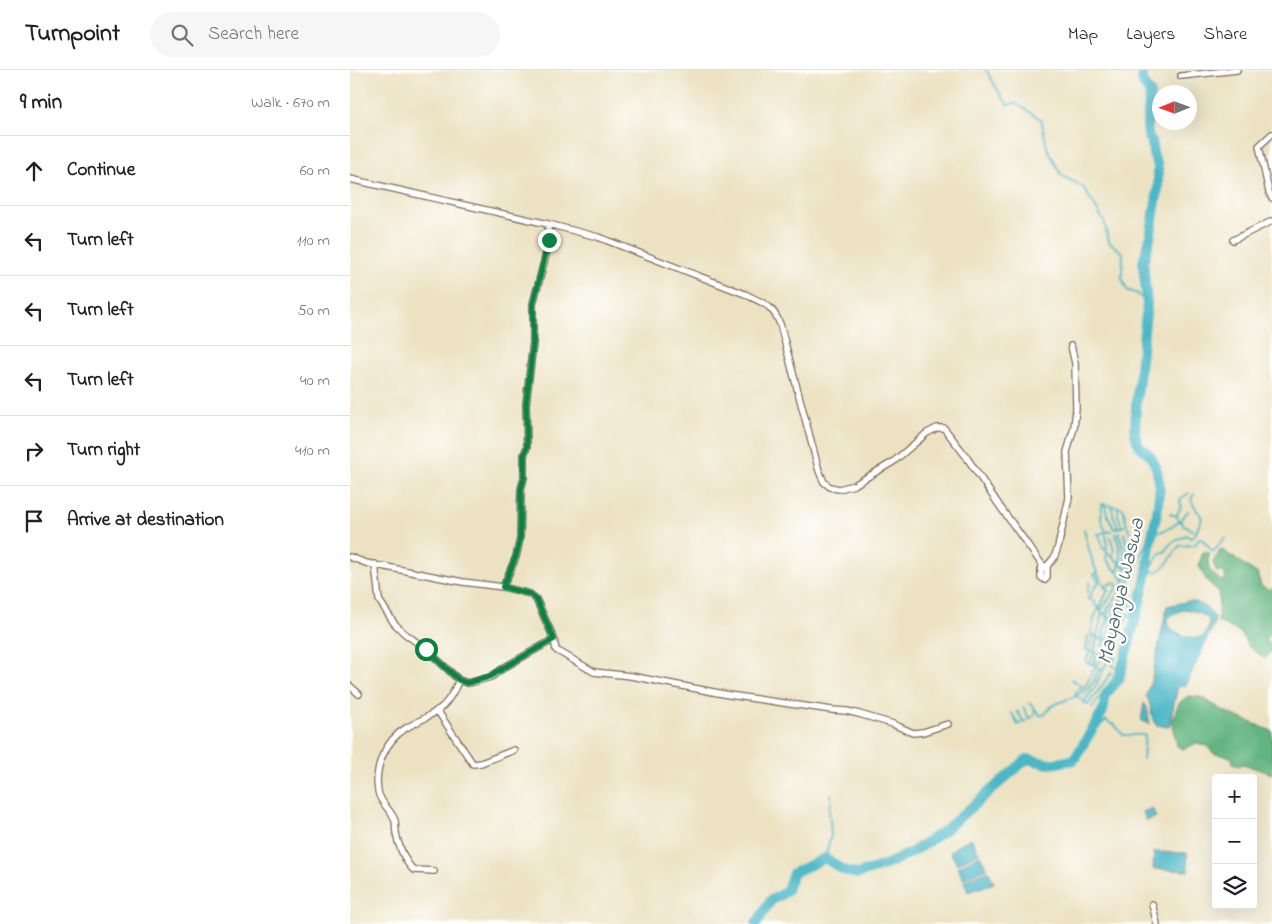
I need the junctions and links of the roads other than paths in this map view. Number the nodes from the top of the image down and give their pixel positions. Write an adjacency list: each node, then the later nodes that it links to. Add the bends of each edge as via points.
1 (1237, 70): 2 (street)
2 (1180, 76)
3 (1272, 134): 5 (street, via 1259,146)
4 (350, 179): 7 (street)
5 (1272, 198)
6 (1272, 221): 8 (street)
7 (548, 224): 9 (street, via 598,237 768,306 780,324 814,455 821,478 827,485 839,489 854,485 893,462 927,433 944,428 1045,566 1054,558 1058,547 1069,498 1067,452 1076,408 1075,363); 12 (street, via 548,247 533,304 520,539)
8 (1233, 240)
9 (1071, 346)
10 (350, 557): 11 (street)
11 (374, 564): 12 (street); 14 (street, via 379,600 394,623)
12 (503, 587): 13 (street, via 530,594 536,599)
13 (554, 639): 14 (street, via 491,676 467,683); 18 (street, via 556,650 594,672 846,711 913,733)
14 (459, 680): 17 (street, via 449,700)
15 (350, 686): 16 (street)
16 (359, 694)
17 (437, 710): 19 (street, via 473,764); 20 (street, via 394,739 383,755 377,773 378,794 394,818 407,863 414,870)
18 (948, 724)
19 (514, 750)
20 (434, 871)
21 (1152, 904): 22 (street)
22 (1157, 924)

